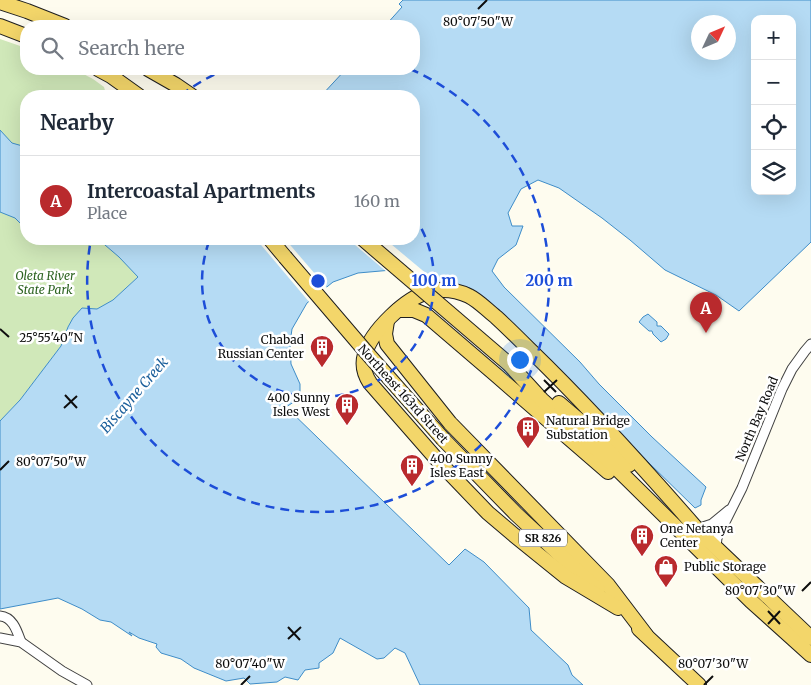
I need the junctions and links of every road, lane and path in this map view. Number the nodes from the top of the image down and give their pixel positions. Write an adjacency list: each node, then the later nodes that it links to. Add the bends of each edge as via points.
1 (0, 2): 2 (main road)
2 (51, 20)
3 (0, 26): 4 (main road)
4 (20, 34)
5 (109, 75): 7 (main road)
6 (158, 75): 8 (main road)
7 (131, 90)
8 (183, 90)
9 (275, 245): 20 (main road, Northeast 163rd Street / SR 826, bridge, via 435,432 516,514)
10 (370, 245): 14 (main road, bridge)
11 (398, 310): 12 (main road); 16 (main road, via 414,310 426,315 640,500); 17 (main road, via 417,296 433,290 458,292 476,301 585,405)
12 (387, 321): 20 (main road, via 365,352 364,368 370,383 450,474 495,519 566,577); 22 (main road, via 387,344 450,422 608,585)
13 (811, 344): 15 (street, North Bay Road, via 782,389)
14 (510, 365): 16 (main road, via 542,400); 17 (main road, via 607,444)
15 (732, 506): 17 (street, North Bay Road, via 712,524); 18 (street, North Bay Road)
16 (668, 518): 19 (main road)
17 (697, 529): 18 (main road)
18 (716, 547): 24 (main road)
19 (751, 600): 26 (main road); 27 (main road, via 759,614)
20 (618, 608): 22 (main road, Northeast 163rd Street / SR 826)
21 (0, 616): 25 (street, via 9,618)
22 (646, 635): 29 (main road, Northeast 163rd Street / SR 826)
23 (0, 638): 25 (street)
24 (811, 638)
25 (21, 642): 28 (street)
26 (811, 655)
27 (811, 667)
28 (87, 685)
29 (698, 685)

